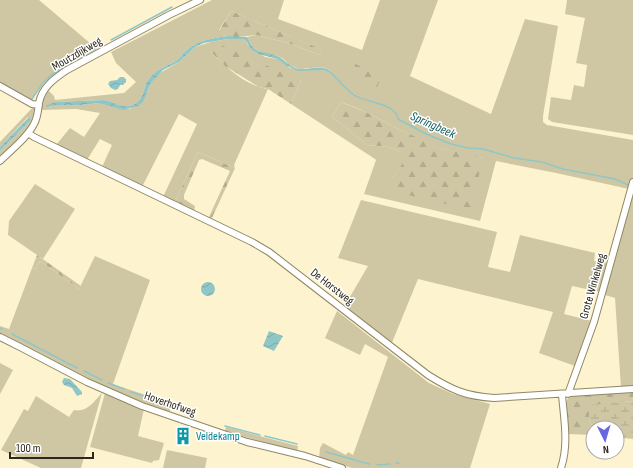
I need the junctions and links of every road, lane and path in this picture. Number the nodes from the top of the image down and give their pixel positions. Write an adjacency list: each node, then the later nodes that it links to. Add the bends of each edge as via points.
1 (200, 0): 3 (street, Moutzdijkweg, via 67,70 48,85)
2 (0, 86): 3 (street, via 27,102)
3 (39, 105): 4 (street, Moutzdijkweg, via 36,120)
4 (28, 133): 5 (street, Moutzdijkweg); 9 (street, De Horstweg, via 270,252 428,376 448,388 473,397)
5 (0, 161)
6 (633, 182): 9 (street, Grote Winkelweg, via 594,322)
7 (0, 337): 10 (street, Hoverhofweg, via 87,382 142,406 247,442)
8 (633, 389): 9 (street, De Horstweg)
9 (565, 394): 11 (street, Grote Winkelweg, via 566,443)
10 (342, 468)
11 (561, 468)

